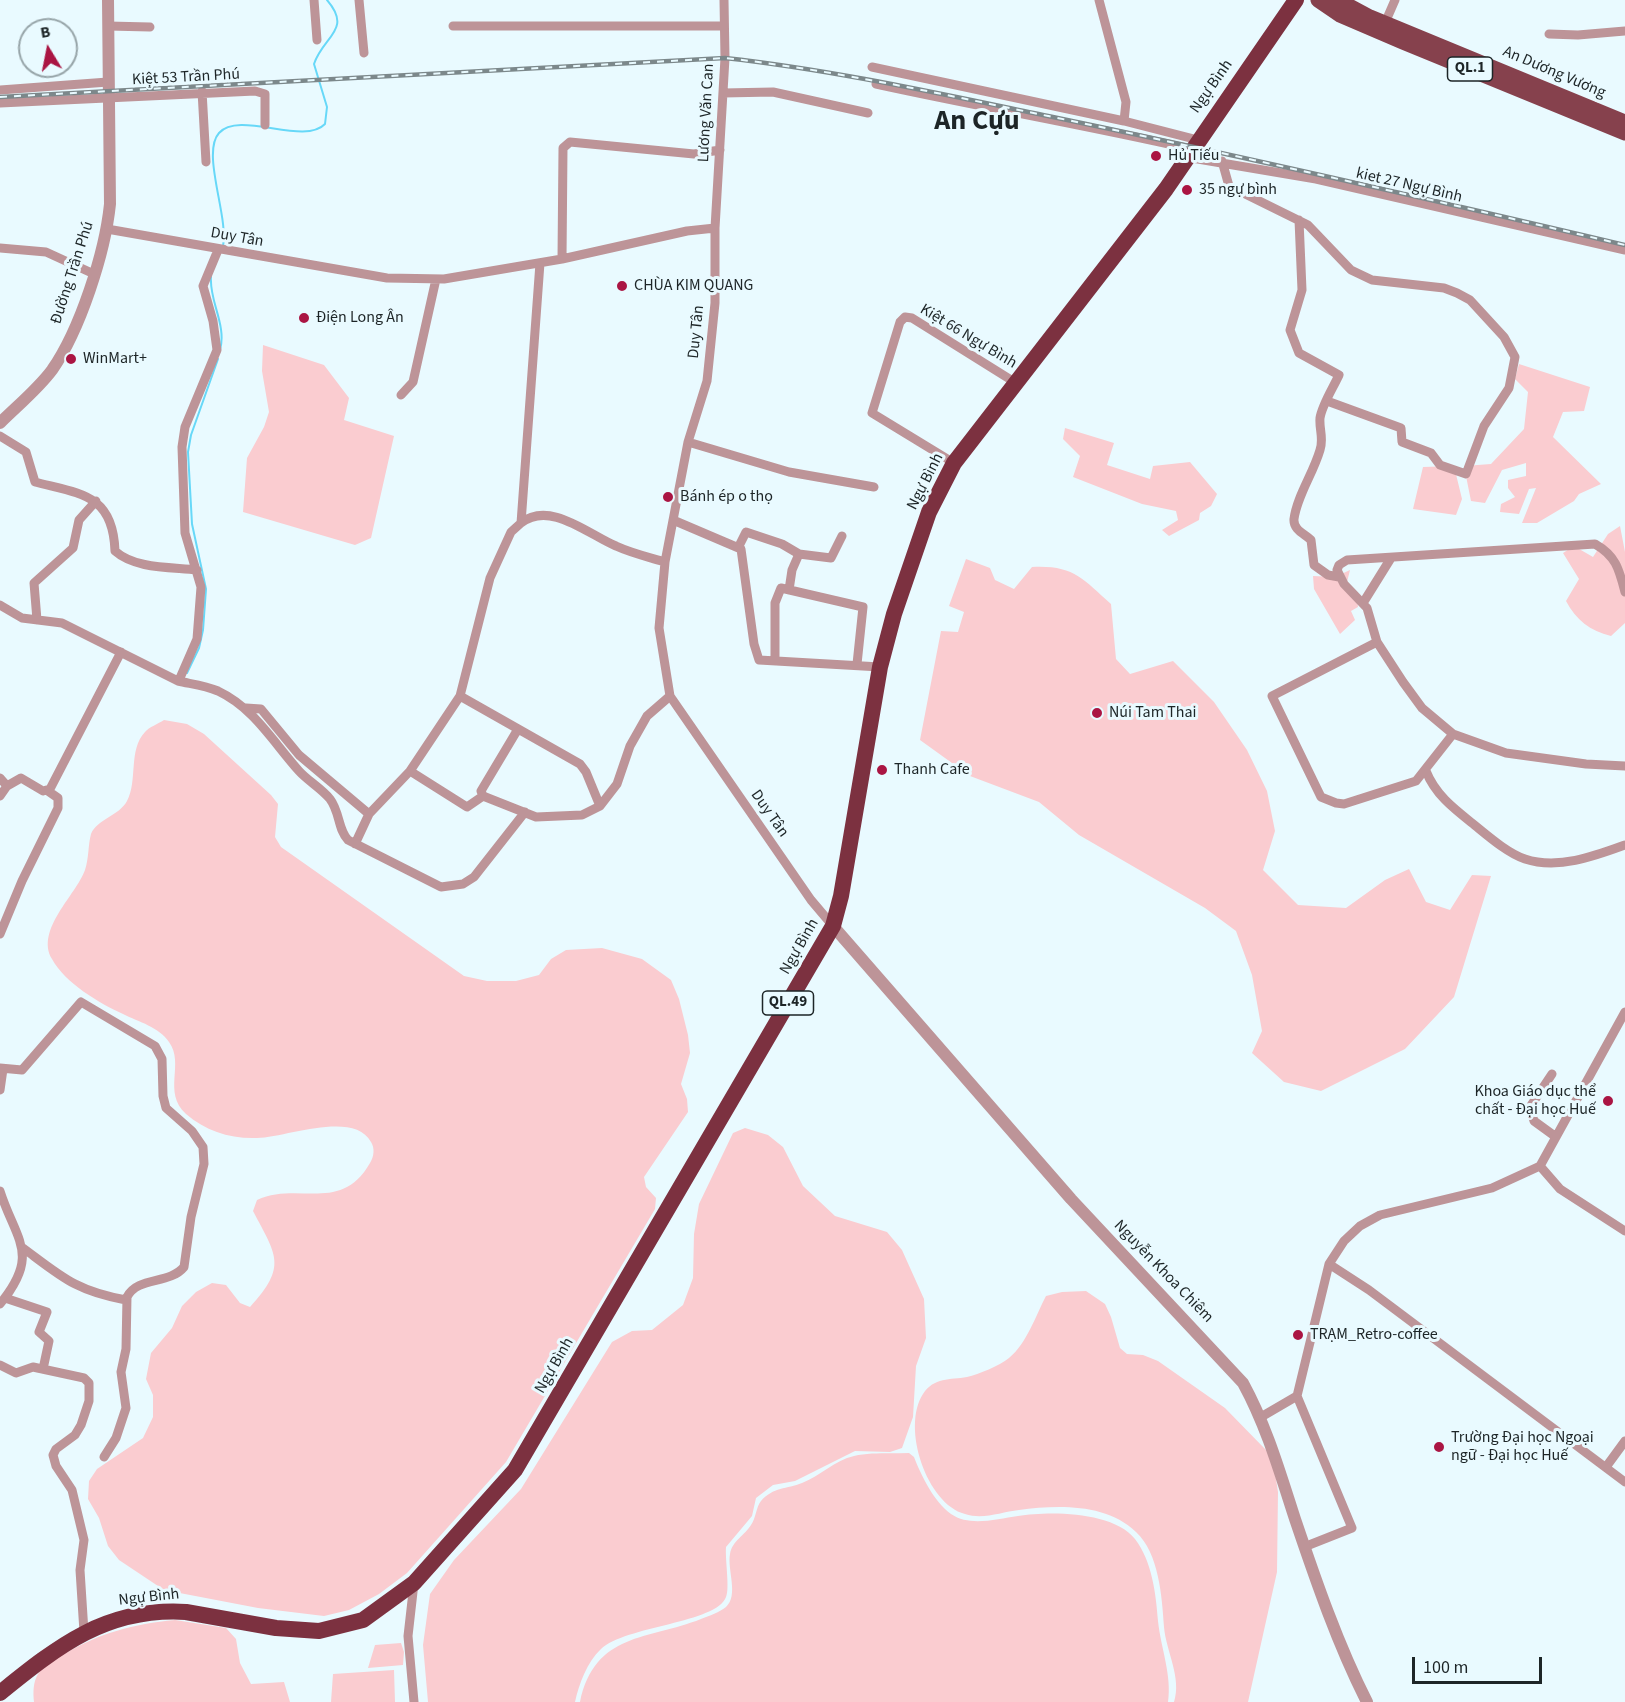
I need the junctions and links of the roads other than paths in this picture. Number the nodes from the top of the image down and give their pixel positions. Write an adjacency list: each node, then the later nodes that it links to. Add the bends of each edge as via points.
1 (108, 0): 11 (street, Đường Trần Phú)
2 (314, 0): 17 (street)
3 (359, 0): 18 (street)
4 (724, 0): 13 (street, Lương Văn Can)
5 (1099, 0): 29 (street, via 1126,102)
6 (1296, 0): 33 (highway, Ngự Bình / QL.49)
7 (1318, 0): 28 (main road, An Dương Vương / QL.1, via 1340,15)
8 (1338, 0): 10 (main road, An Dương Vương / QL.1)
9 (1395, 0): 10 (street)
10 (1385, 23): 28 (main road, An Dương Vương / QL.1)
11 (108, 26): 14 (street); 20 (street, Đường Trần Phú)
12 (453, 26): 13 (street)
13 (723, 26): 24 (street, Lương Văn Can)
14 (150, 27)
15 (1625, 31): 16 (street)
16 (1549, 34)
17 (316, 40)
18 (364, 53)
19 (872, 67): 29 (street)
20 (108, 82): 22 (street); 25 (street, Đường Trần Phú)
21 (876, 84): 33 (street)
22 (0, 90)
23 (202, 91): 25 (street, Kiệt 53 Trần Phú); 31 (street, Kiệt 53 Trần Phú, via 265,94); 36 (street)
24 (723, 93): 27 (street, via 773,92); 34 (street, Lương Văn Can)
25 (108, 98): 26 (street, Kiệt 53 Trần Phú); 39 (street, Đường Trần Phú)
26 (0, 103)
27 (868, 113)
28 (1595, 115): 30 (main road, An Dương Vương / QL.1); 32 (main road, An Dương Vương / QL.1)
29 (1124, 122): 33 (street)
30 (1625, 122)
31 (265, 125)
32 (1625, 133)
33 (1192, 149): 35 (street, kiet 27 Ngự Bình); 47 (highway, Ngự Bình / QL.49, via 1166,189)
34 (720, 150): 38 (street, Lương Văn Can); 43 (street, via 694,154 570,142 563,148)
35 (1222, 161): 37 (street, via 1229,186 1234,190); 42 (street, kiet 27 Ngự Bình)
36 (206, 162)
37 (1299, 220): 49 (street, via 1302,290 1290,330 1299,353 1339,375); 49 (street, via 1351,270 1372,280 1444,288 1470,300 1504,337 1515,357 1509,388 1484,426 1466,474 1440,465 1428,451 1403,443 1401,428)
38 (715, 228): 43 (street, Duy Tân); 52 (street, Duy Tân, via 715,303 707,381)
39 (107, 229): 41 (street, Duy Tân); 45 (street, Đường Trần Phú)
40 (0, 248): 45 (street, via 46,252)
41 (220, 250): 46 (street, Duy Tân, via 387,278); 63 (street, via 203,286 217,351 185,427 182,447 185,532)
42 (1625, 250)
43 (562, 259): 44 (street, Duy Tân)
44 (540, 263): 46 (street, Duy Tân); 57 (street)
45 (94, 274): 50 (street, Đường Trần Phú, via 61,357)
46 (436, 279): 48 (street, via 413,382)
47 (1016, 383): 53 (highway, Ngự Bình / QL.49); 53 (street, Kiệt 66 Ngự Bình, via 912,318 900,321 872,413)
48 (401, 395)
49 (1327, 401): 64 (street, via 1320,418 1320,450 1308,486 1299,498 1294,522 1311,540 1314,565)
50 (0, 423)
51 (0, 436): 55 (street, via 26,452 35,482 78,491)
52 (688, 442): 54 (street, via 789,472); 56 (street, Duy Tân)
53 (954, 464): 74 (highway, Ngự Bình / QL.49, via 929,512)
54 (874, 487)
55 (96, 501): 63 (street, via 104,508 114,532 115,551 122,557 137,563); 69 (street, via 79,520 73,548 34,583)
56 (673, 520): 59 (street); 62 (street, Duy Tân)
57 (521, 523): 62 (street, via 546,516 560,518 627,551); 76 (street, via 511,532 490,578)
58 (842, 536): 60 (street, via 831,558)
59 (739, 546): 60 (street, via 746,532); 72 (street, via 759,660)
60 (799, 554): 65 (street)
61 (1391, 558): 64 (street, via 1347,560 1339,565); 66 (street, via 1595,544 1610,552); 67 (street)
62 (665, 562): 77 (street, Duy Tân, via 659,628)
63 (197, 570): 75 (street, via 201,587 197,639)
64 (1339, 577): 67 (street)
65 (789, 590): 72 (street, via 781,588 775,603); 73 (street, via 863,607)
66 (1625, 592)
67 (1363, 603): 70 (street)
68 (0, 605): 69 (street, via 22,618)
69 (37, 620): 71 (street, via 62,623)
70 (1377, 642): 80 (street, via 1422,708); 83 (street, via 1272,696 1317,792 1325,800 1353,802 1416,781)
71 (121, 651): 75 (street); 85 (street)
72 (775, 661): 73 (street)
73 (857, 664): 74 (street)
74 (880, 667): 93 (highway, Ngự Bình / QL.49)
75 (180, 680): 78 (street, via 218,691)
76 (460, 696): 79 (street); 82 (street)
77 (670, 696): 88 (street, via 647,716 630,746 617,784); 93 (street, Duy Tân)
78 (246, 708): 90 (street, via 261,709 299,755); 91 (street, via 299,771 328,797 339,816 343,836)
79 (518, 729): 87 (street, via 481,791); 88 (street, via 580,764)
80 (1454, 734): 81 (street, via 1506,753); 83 (street)
81 (1625, 766)
82 (410, 771): 87 (street, via 467,807); 90 (street)
83 (1426, 771): 92 (street, via 1448,804 1525,859 1588,859)
84 (3, 782): 85 (street, via 21,778); 86 (street)
85 (48, 791): 94 (street, via 58,798 58,808)
86 (0, 796)
87 (483, 796): 89 (street)
88 (600, 806): 89 (street, via 582,815 536,817)
89 (525, 812): 91 (street, via 474,877 453,887 426,881)
90 (369, 814): 91 (street)
91 (355, 844)
92 (1625, 845)
93 (833, 926): 110 (street, Nguyễn Khoa Chiêm, via 1071,1199 1244,1383); 116 (highway, Ngự Bình / QL.49, via 515,1470)
94 (0, 934)
95 (1625, 1012): 99 (street)
96 (2, 1068): 98 (street); 105 (street, via 22,1070 78,1005 147,1039 155,1052 164,1071 166,1108 192,1131 203,1147 204,1164 192,1192 184,1267 173,1276 136,1286)
97 (1552, 1074): 99 (street, via 1530,1107 1534,1121)
98 (0, 1090)
99 (1556, 1137): 100 (street)
100 (1540, 1166): 102 (street, via 1560,1189); 104 (street, via 1492,1188 1380,1215 1344,1241)
101 (0, 1191): 103 (street)
102 (1625, 1231)
103 (23, 1248): 105 (street, via 83,1290); 106 (street, via 18,1276)
104 (1329, 1264): 109 (street); 113 (street)
105 (124, 1300): 112 (street, via 126,1349 121,1372 125,1414)
106 (2, 1301): 108 (street, via 46,1312 39,1332 49,1341)
107 (0, 1365): 108 (street, via 16,1373 33,1367)
108 (42, 1369): 117 (street, via 84,1378 89,1383 89,1401 81,1425 53,1455 72,1490 84,1540 80,1570)
109 (1297, 1396): 110 (street); 115 (street, via 1352,1528)
110 (1262, 1417): 115 (street, Nguyễn Khoa Chiêm)
111 (1625, 1441): 113 (street)
112 (104, 1457)
113 (1606, 1467): 114 (street)
114 (1625, 1482)
115 (1305, 1547): 120 (street, Nguyễn Khoa Chiêm)
116 (414, 1583): 117 (highway, Ngự Bình / QL.49, via 363,1620 339,1628 276,1628 171,1611 123,1617); 119 (street, via 408,1636)
117 (84, 1632): 118 (highway, Ngự Bình / QL.49, via 48,1654)
118 (0, 1693)
119 (414, 1702)
120 (1367, 1702)

